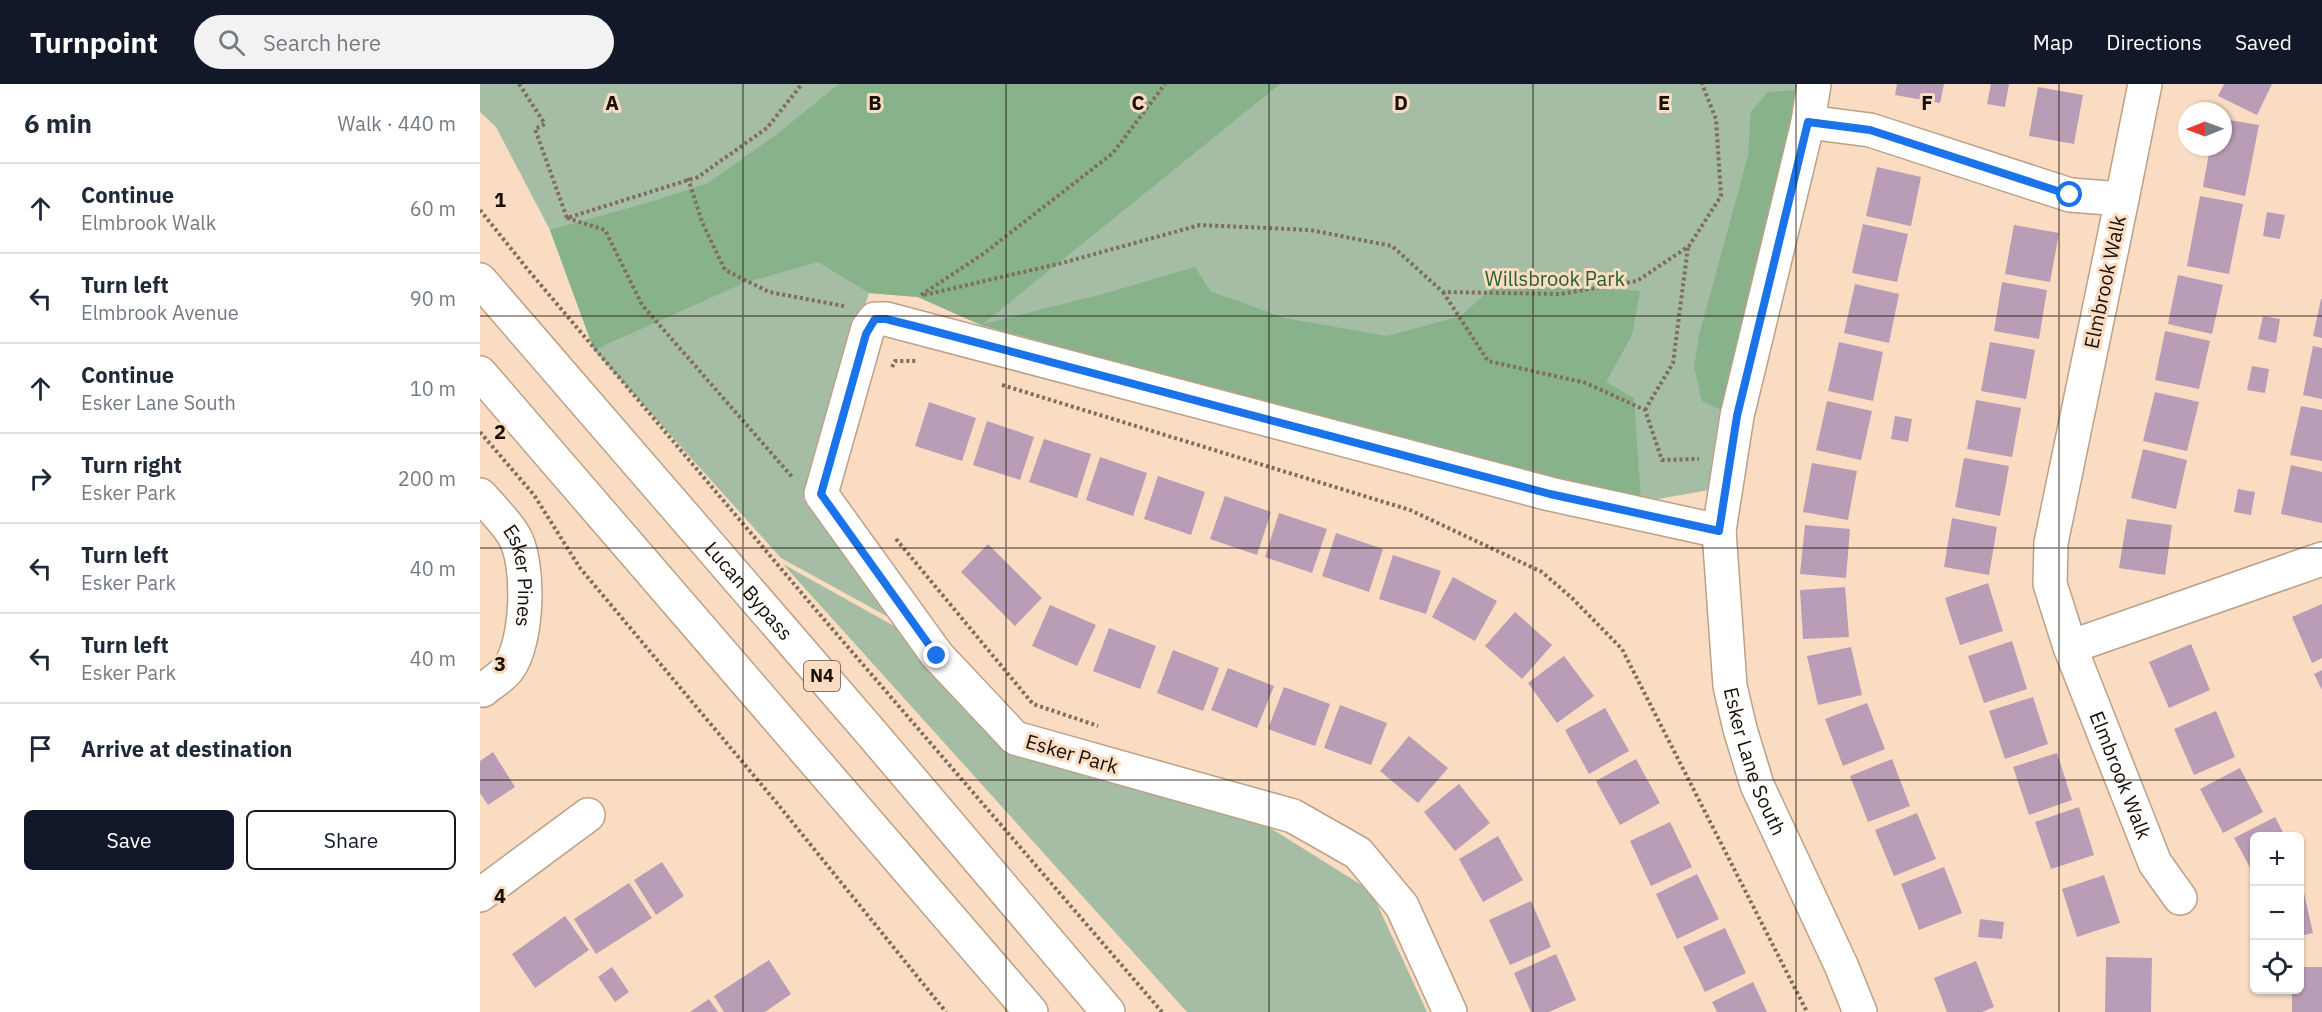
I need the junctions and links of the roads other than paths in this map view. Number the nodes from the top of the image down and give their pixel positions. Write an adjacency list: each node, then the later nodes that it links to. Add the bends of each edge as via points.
1 (1814, 84): 3 (main road, Esker Lane South)
2 (2145, 84): 4 (main road)
3 (1808, 122): 4 (main road, Elmbrook Walk, via 1870,130 2070,195); 10 (main road, Esker Lane South, via 1737,416)
4 (2122, 199): 12 (main road, Elmbrook Walk, via 2051,543 2050,584)
5 (480, 268): 7 (main road)
6 (480, 280): 7 (main road, Lucan Bypass / N4)
7 (534, 340): 18 (main road, Lucan Bypass / N4)
8 (480, 373): 17 (main road)
9 (480, 495): 13 (main road, Esker Pines, via 514,536 524,570 525,604 521,638 509,669)
10 (1719, 531): 19 (main road, Esker Park, via 1550,494 886,319 875,319 868,328 821,494 937,656 1015,738 1293,816 1358,853 1402,906); 20 (main road, Esker Lane South, via 1730,687 1756,785)
11 (2322, 559): 12 (main road)
12 (2070, 647): 16 (main road, Elmbrook Walk, via 2155,863)
13 (480, 689)
14 (588, 815): 15 (main road)
15 (480, 895)
16 (2180, 898)
17 (1031, 1012)
18 (1108, 1012)
19 (1450, 1012)
20 (1860, 1012)

